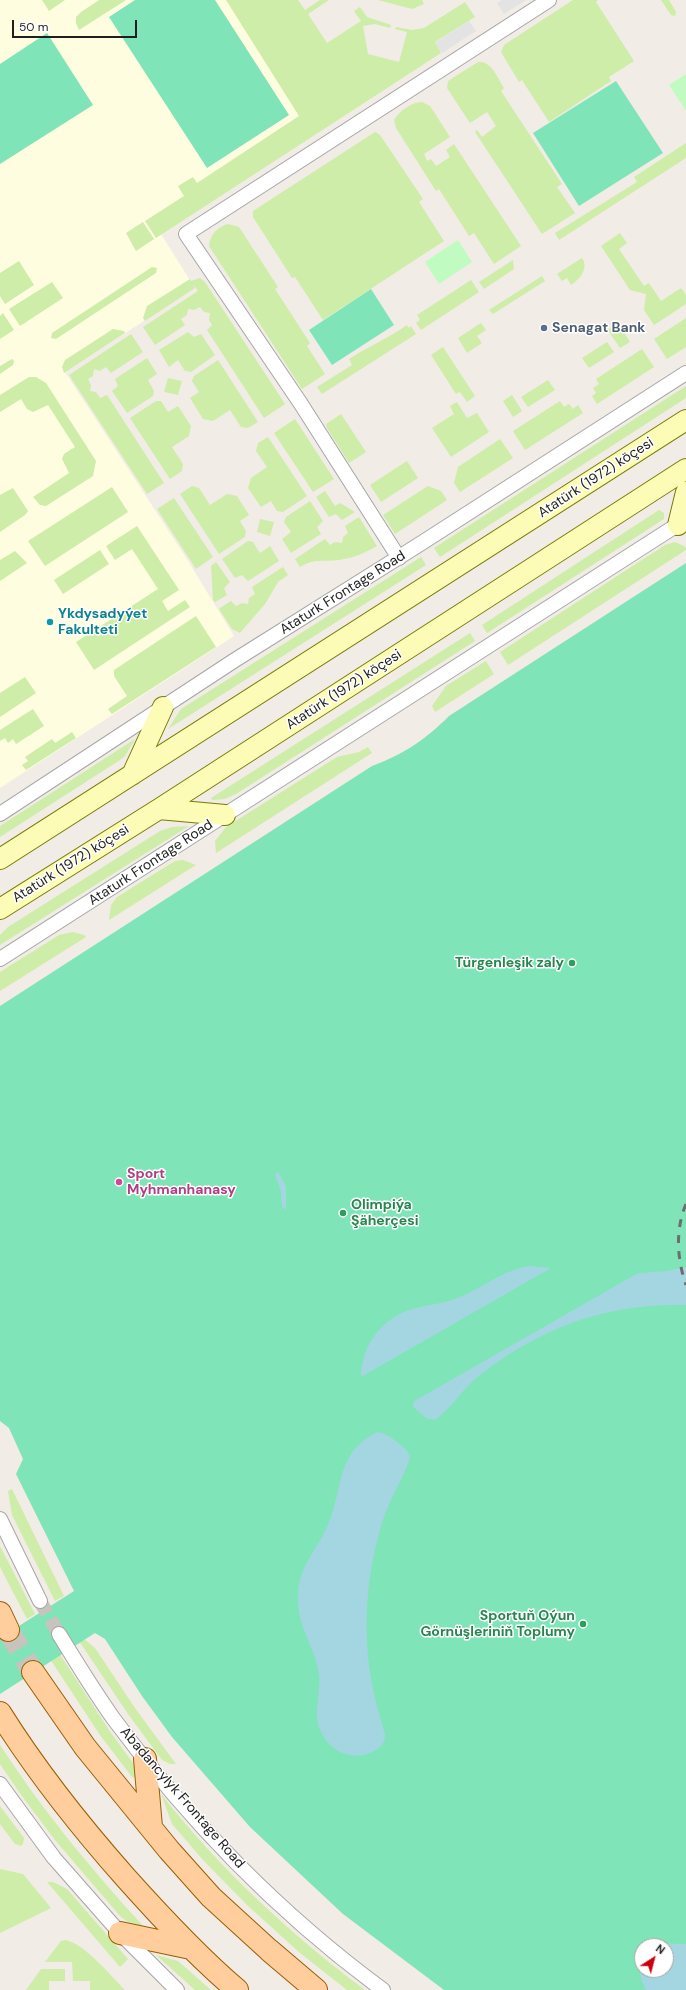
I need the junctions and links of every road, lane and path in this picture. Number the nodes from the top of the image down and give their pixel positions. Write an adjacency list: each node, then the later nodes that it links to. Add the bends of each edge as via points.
1 (549, 0): 7 (street, via 186,234 304,409)
2 (686, 373): 7 (street, Ataturk Frontage Road)
3 (686, 420): 9 (main road, Atatürk (1972) köçesi)
4 (686, 469): 10 (main road, Atatürk (1972) köçesi)
5 (686, 492): 6 (main road)
6 (682, 522): 12 (street, Ataturk Frontage Road)
7 (399, 558): 8 (street, Ataturk Frontage Road)
8 (163, 707): 9 (main road); 11 (street, Ataturk Frontage Road)
9 (132, 775): 13 (main road, Atatürk (1972) köçesi)
10 (159, 809): 12 (main road); 14 (main road, Atatürk (1972) köçesi)
11 (0, 814)
12 (225, 815): 15 (street, Ataturk Frontage Road)
13 (0, 859)
14 (0, 909)
15 (0, 959)
16 (0, 1519): 17 (street)
17 (40, 1601)
18 (59, 1634): 21 (street, Abadancylyk Frontage Road, via 112,1717)
19 (33, 1672): 23 (main road, via 85,1747)
20 (0, 1713): 25 (main road, via 71,1814)
21 (145, 1759): 23 (main road); 29 (street, Abadancylyk Frontage Road, via 216,1842 266,1891 332,1950)
22 (0, 1784): 24 (street, via 54,1858)
23 (151, 1827): 28 (main road, via 211,1897)
24 (120, 1933): 25 (main road); 26 (street)
25 (191, 1948): 27 (main road)
26 (177, 1990)
27 (237, 1990)
28 (316, 1990)
29 (383, 1990)

